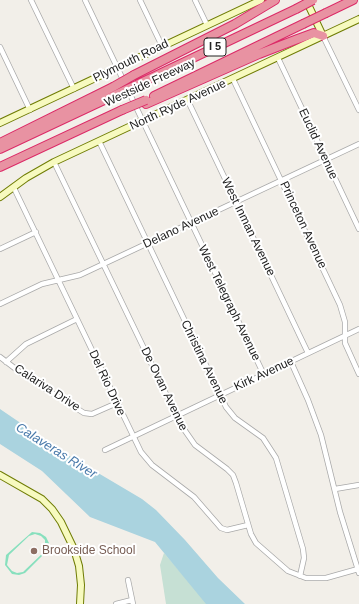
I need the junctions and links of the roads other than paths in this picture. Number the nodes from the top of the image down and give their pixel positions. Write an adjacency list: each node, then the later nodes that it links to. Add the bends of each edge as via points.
1 (31, 0): 19 (street)
2 (85, 0): 17 (street, West Telegraph Avenue)
3 (140, 0): 15 (street)
4 (195, 0): 12 (street)
5 (261, 0): 10 (street, Plymouth Road)
6 (275, 0): 20 (highway, bridge, via 235,24 134,75)
7 (306, 0): 13 (street)
8 (313, 0): 20 (highway, Westside Freeway / I 5, bridge, via 134,86)
9 (353, 0): 22 (highway, Westside Freeway / I 5, bridge, via 232,57)
10 (251, 2): 12 (street, Plymouth Road)
11 (359, 19): 13 (street, North Ryde Avenue)
12 (207, 25): 15 (street, Plymouth Road)
13 (323, 36): 16 (street, North Ryde Avenue); 22 (highway, via 314,33 295,40); 24 (street)
14 (0, 46): 23 (street)
15 (162, 46): 17 (street, Plymouth Road)
16 (278, 58): 18 (street, North Ryde Avenue); 31 (street, Euclid Avenue)
17 (117, 68): 19 (street, Plymouth Road); 25 (street, West Telegraph Avenue)
18 (233, 79): 21 (street, North Ryde Avenue); 34 (street, Princeton Avenue)
19 (74, 89): 23 (street, Plymouth Road)
20 (114, 91): 28 (highway); 30 (highway, Westside Freeway / I 5)
21 (188, 101): 25 (street, North Ryde Avenue); 37 (street, West Inman Avenue)
22 (146, 102): 33 (highway, via 86,130 59,138)
23 (30, 110): 26 (street, Plymouth Road)
24 (359, 110)
25 (143, 121): 27 (street, North Ryde Avenue); 38 (street, West Telegraph Avenue)
26 (0, 123)
27 (99, 141): 32 (street, North Ryde Avenue); 41 (street, Christina Avenue)
28 (0, 142)
29 (359, 144): 31 (street, Delano Avenue)
30 (0, 149)
31 (326, 160): 34 (street, Delano Avenue); 39 (street, Euclid Avenue)
32 (54, 162): 35 (street, North Ryde Avenue); 43 (street, De Ovan Avenue)
33 (0, 167)
34 (282, 181): 37 (street, Delano Avenue); 48 (street, Princeton Avenue, via 340,305 345,322)
35 (14, 188): 36 (street, North Ryde Avenue); 40 (street, Del Rio Drive)
36 (0, 197)
37 (236, 202): 38 (street, Delano Avenue); 49 (street, West Inman Avenue)
38 (191, 223): 41 (street, Delano Avenue); 53 (street, West Telegraph Avenue)
39 (359, 229)
40 (36, 232): 42 (street); 44 (street, Del Rio Drive)
41 (148, 244): 43 (street, Delano Avenue); 55 (street, Christina Avenue)
42 (0, 249)
43 (104, 264): 44 (street, Delano Avenue, via 80,275); 57 (street, De Ovan Avenue)
44 (59, 280): 45 (street, Delano Avenue, via 42,284); 46 (street, Del Rio Drive)
45 (0, 304)
46 (77, 319): 51 (street, via 26,344); 56 (street, Del Rio Drive)
47 (359, 329): 48 (street, Kirk Avenue)
48 (345, 336): 49 (street, Kirk Avenue); 54 (street, Princeton Avenue, via 345,343)
49 (308, 353): 52 (street, Kirk Avenue)
50 (0, 357): 51 (street, Calariva Drive)
51 (6, 362): 56 (street, Calariva Drive, via 87,414)
52 (291, 362): 53 (street, Kirk Avenue); 62 (street, via 319,430)
53 (264, 374): 55 (street, Kirk Avenue)
54 (359, 374)
55 (220, 395): 57 (street, Kirk Avenue); 65 (street, Christina Avenue, via 231,415 263,438 276,458 303,549)
56 (117, 403): 58 (street, Del Rio Drive)
57 (176, 416): 58 (street, Kirk Avenue); 63 (street, De Ovan Avenue, via 195,444 233,475)
58 (133, 437): 59 (street, Kirk Avenue); 63 (street, Del Rio Drive, via 152,465 194,497 221,528 227,530)
59 (105, 450)
60 (0, 475): 68 (street, via 42,499 59,519 74,549 79,566)
61 (359, 485): 62 (street)
62 (335, 489): 64 (street)
63 (248, 524): 65 (street, De Ovan Avenue, via 259,547 288,571)
64 (358, 571): 65 (street, De Ovan Avenue, via 318,579)
65 (300, 576)
66 (128, 580): 67 (street)
67 (133, 602): 69 (street)
68 (80, 604)
69 (116, 604)

